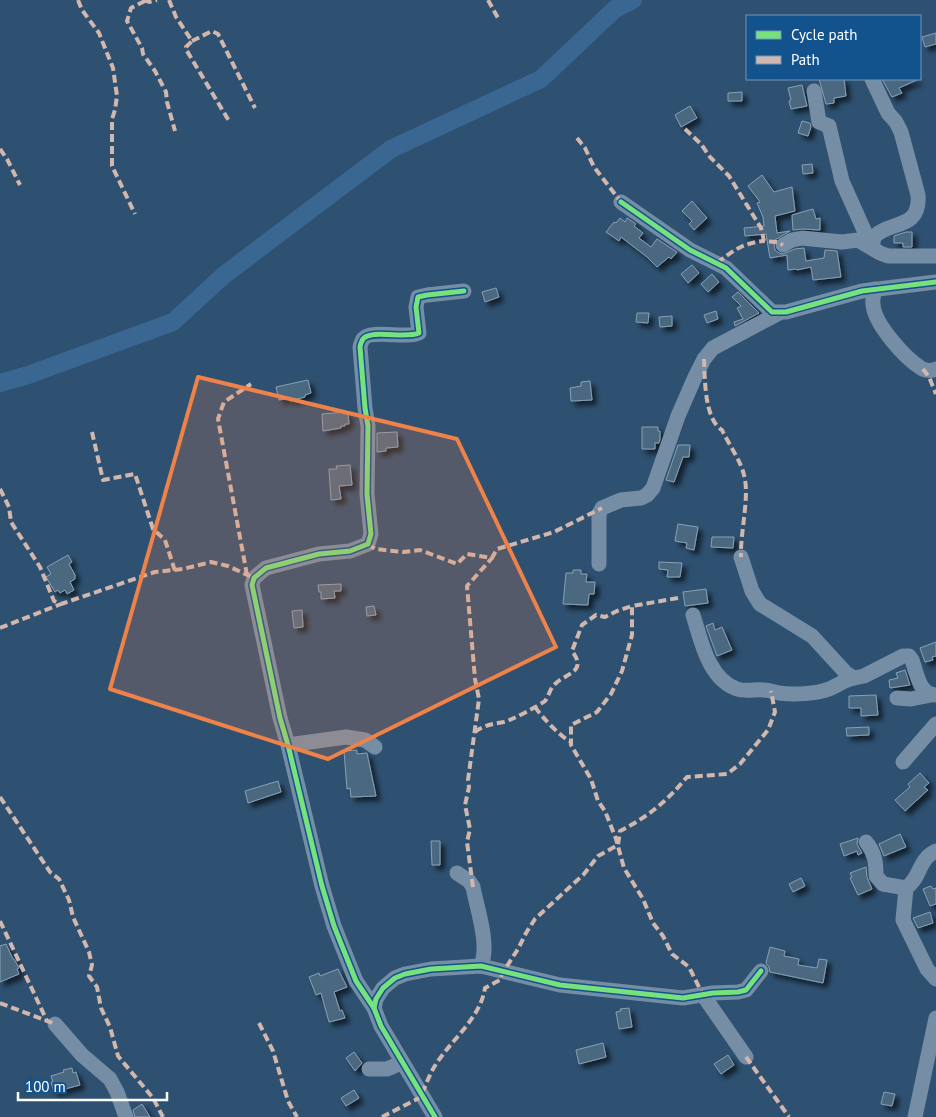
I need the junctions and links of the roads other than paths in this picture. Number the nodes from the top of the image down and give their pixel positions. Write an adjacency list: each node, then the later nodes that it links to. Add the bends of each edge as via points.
1 (872, 80): 5 (street, via 901,132 919,204 905,223 880,232 874,238)
2 (814, 91): 5 (street, via 819,122 829,126 842,181)
3 (621, 202): 10 (street, via 690,250 726,268 772,312)
4 (783, 246): 5 (street, via 802,238 842,242 858,240)
5 (872, 248): 6 (street, via 888,256)
6 (936, 256)
7 (936, 282): 8 (street)
8 (875, 289): 10 (street); 11 (street, via 873,304 876,317 885,331 923,370)
9 (464, 291): 19 (street, via 418,298 419,333 412,336 370,335 362,339 360,347 368,426 367,494 371,534 368,544 350,551 318,554 266,568 254,578 253,592)
10 (778, 313): 13 (street, via 713,348 704,359 678,416 653,488 641,498 621,500 602,508 599,514)
11 (936, 369)
12 (741, 557): 15 (street, via 752,591 760,604 812,636)
13 (600, 564)
14 (694, 615): 15 (street, via 711,664 723,680 738,689 809,692 829,689)
15 (854, 678): 16 (street, via 902,656 909,656 923,690)
16 (933, 695): 17 (street)
17 (896, 698)
18 (936, 724): 21 (street)
19 (288, 745): 20 (street, via 346,737 365,740); 30 (street, via 334,926 356,981)
20 (375, 747)
21 (903, 762)
22 (866, 842): 25 (street, via 876,861 876,876 883,884)
23 (936, 851): 25 (street, via 923,860 912,883)
24 (457, 873): 26 (street, via 473,887 484,940 485,954)
25 (906, 888): 28 (street, via 903,920 927,969)
26 (481, 966): 29 (street, via 560,985 667,997); 30 (street, via 405,974 383,988)
27 (761, 971): 29 (street, via 746,990)
28 (936, 979)
29 (703, 995): 33 (street)
30 (374, 1008): 34 (street)
31 (936, 1018): 38 (street)
32 (55, 1024): 36 (street, via 82,1055 110,1079)
33 (746, 1057)
34 (402, 1063): 35 (street, via 387,1069); 37 (street)
35 (369, 1069)
36 (126, 1117)
37 (435, 1117)
38 (915, 1117)

